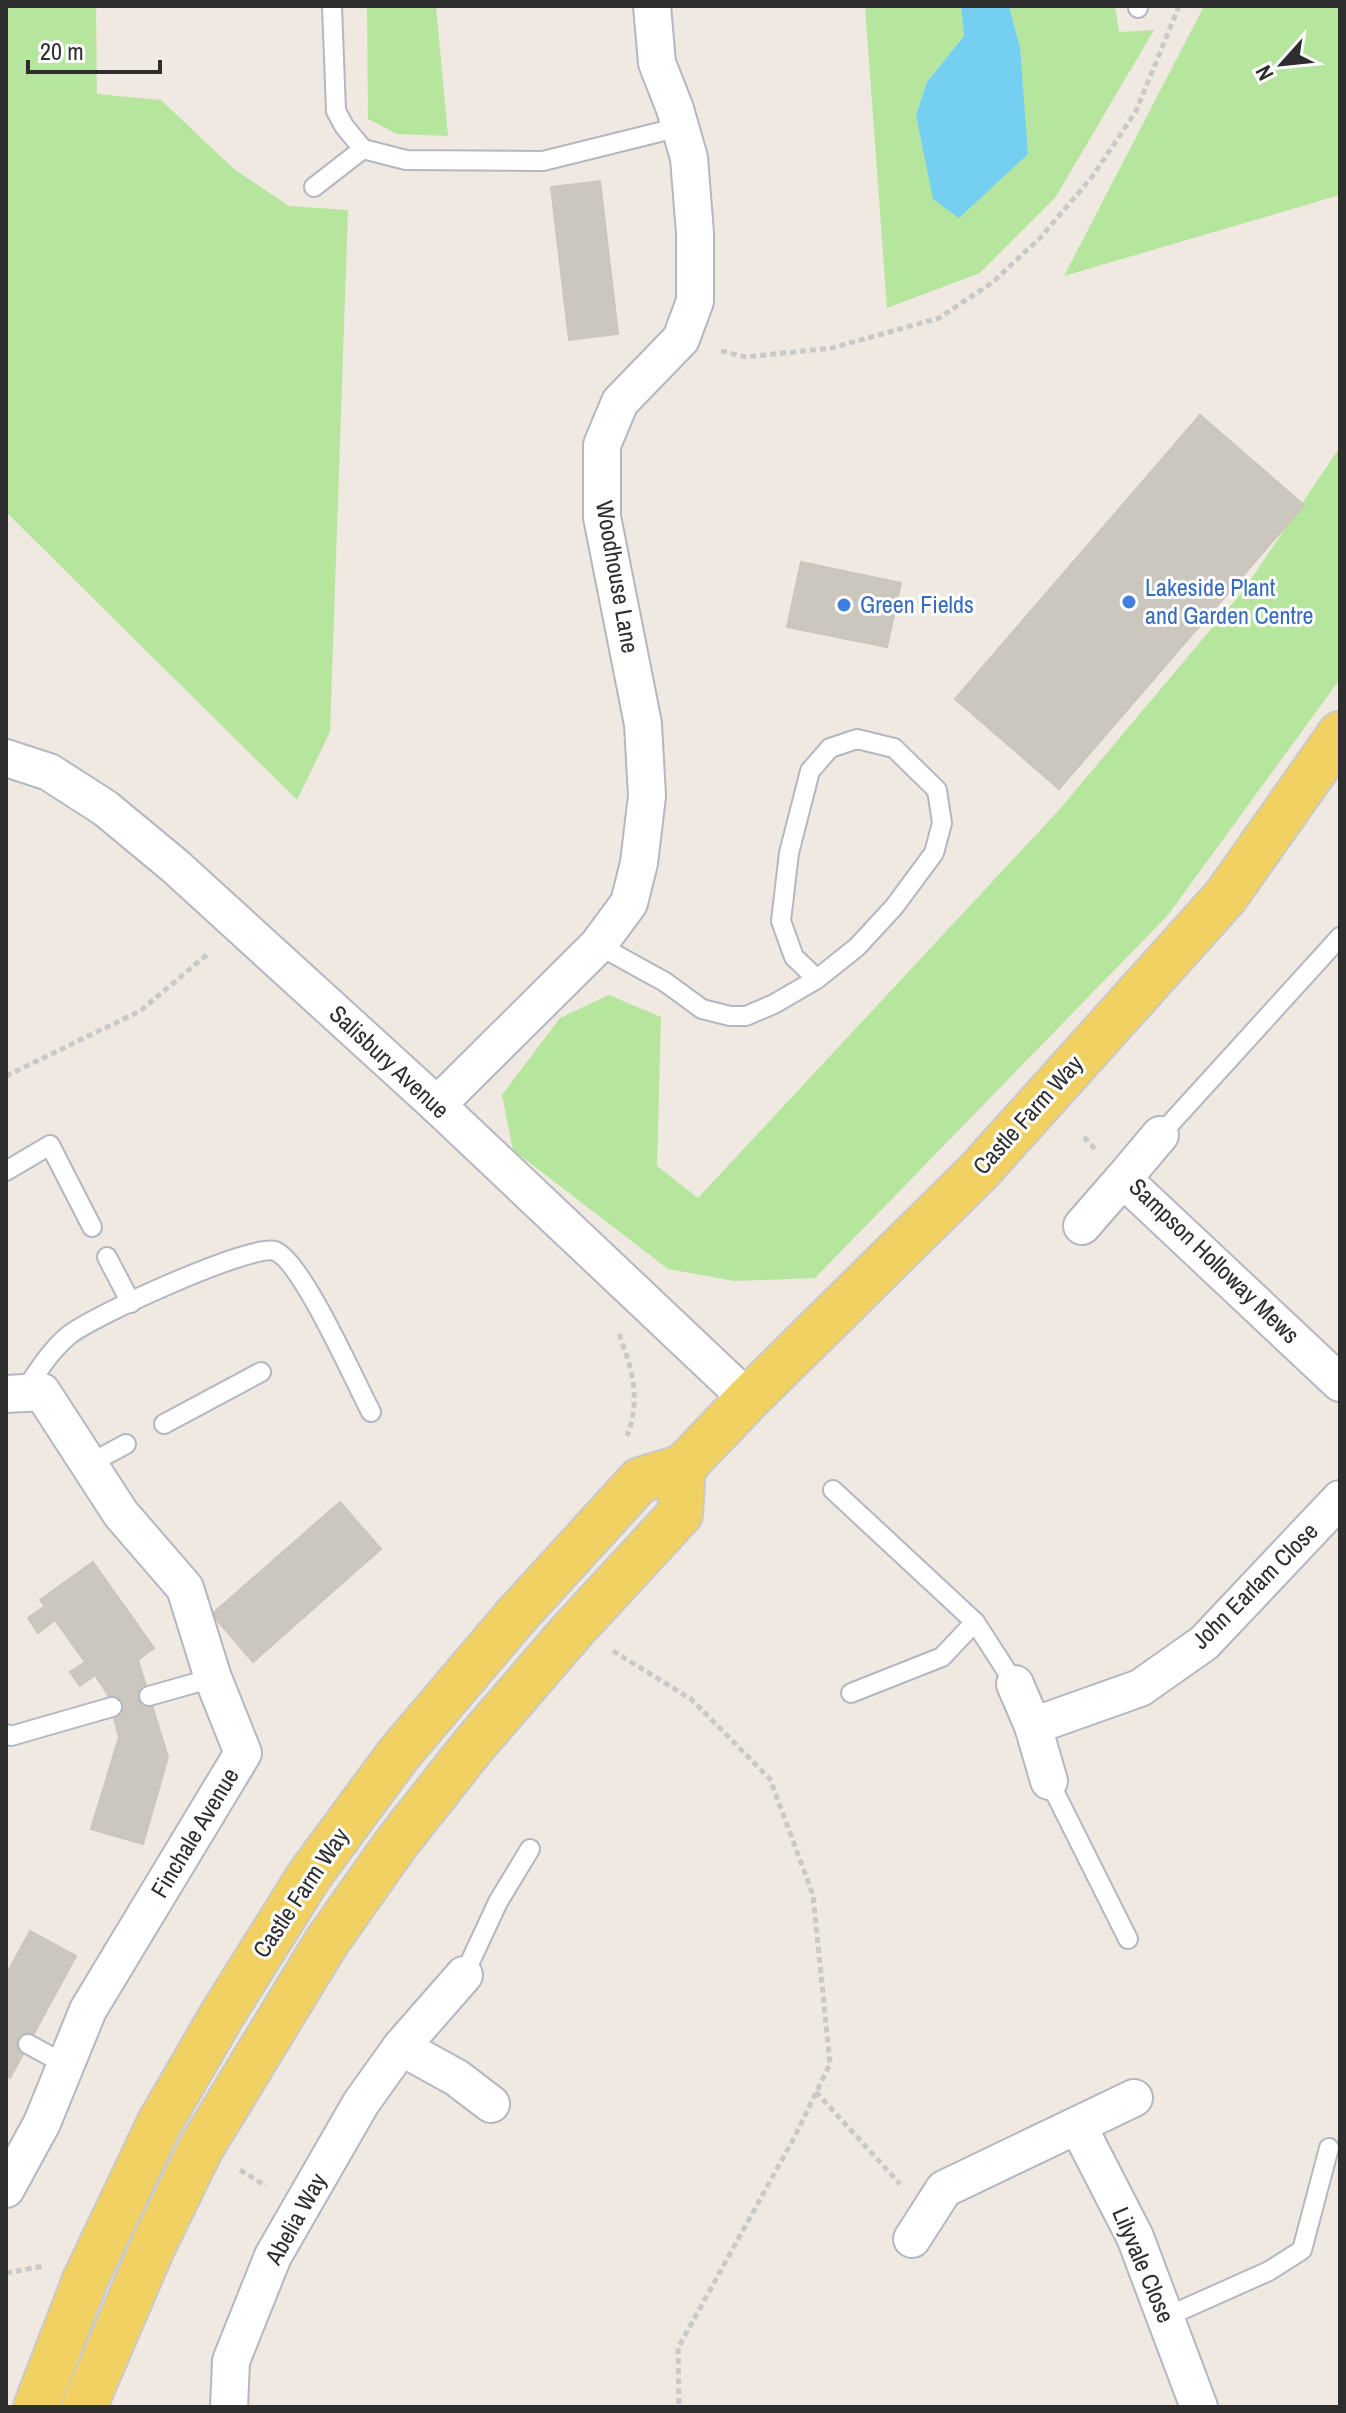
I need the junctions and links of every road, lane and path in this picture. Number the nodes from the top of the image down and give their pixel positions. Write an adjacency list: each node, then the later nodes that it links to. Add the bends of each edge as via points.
1 (332, 6): 5 (lane, via 336,111)
2 (652, 6): 4 (street, Woodhouse Lane, via 657,63)
3 (1179, 6): 7 (path, via 1136,111 1092,177 1040,238 993,282 939,318 832,348 746,357)
4 (680, 127): 5 (lane, via 543,161 406,160); 7 (street, Woodhouse Lane, via 689,158 695,233 695,301)
5 (363, 149): 6 (lane)
6 (314, 187)
7 (681, 339): 11 (street, Woodhouse Lane, via 620,402 602,445 602,517 643,724 647,796 629,903)
8 (1340, 734): 27 (main road, Castle Farm Way, via 1226,896 980,1170)
9 (6, 758): 15 (street, Salisbury Avenue, via 49,772 105,808)
10 (1340, 937): 16 (lane)
11 (598, 945): 13 (lane, via 702,1009 730,1016 746,1016); 15 (street, Woodhouse Lane)
12 (213, 949): 14 (path, via 140,1011)
13 (817, 979): 13 (lane, via 857,947 934,853 942,823 937,790 894,748 857,739 830,748 810,771 789,853 781,921 794,957)
14 (6, 1076)
15 (437, 1105): 27 (street, Salisbury Avenue)
16 (1160, 1135): 18 (street, Sampson Holloway Mews)
17 (6, 1171): 20 (lane, via 50,1145)
18 (1123, 1179): 19 (street); 25 (street, Sampson Holloway Mews)
19 (1082, 1226)
20 (92, 1227)
21 (107, 1257): 22 (lane)
22 (131, 1303): 26 (lane, via 69,1335); 28 (lane, via 227,1260 253,1251 277,1252 301,1276)
23 (609, 1325): 31 (path, via 619,1335 633,1375 635,1414)
24 (261, 1372): 29 (lane)
25 (1340, 1383)
26 (14, 1394): 32 (street, Finchale Avenue, via 42,1392)
27 (748, 1399): 33 (main road, Castle Farm Way)
28 (371, 1412)
29 (164, 1424)
30 (126, 1444): 32 (lane)
31 (623, 1446)
32 (89, 1464): 38 (street, Finchale Avenue, via 121,1514 185,1588)
33 (683, 1467): 37 (main road, Castle Farm Way, via 680,1514); 62 (main road, Castle Farm Way, via 640,1480 398,1755 309,1876 159,2124 85,2280)
34 (833, 1490): 36 (lane)
35 (1340, 1499): 43 (street, John Earlam Close, via 1204,1643 1140,1688)
36 (975, 1622): 39 (lane); 40 (lane, via 942,1657)
37 (572, 1631): 52 (path, via 587,1634 691,1699 770,1779 813,1895 830,2064); 63 (main road, Castle Farm Way, via 395,1845 271,2030 194,2162)
38 (213, 1678): 41 (lane); 51 (street, Finchale Avenue, via 243,1753 88,2010)
39 (1015, 1684): 43 (street)
40 (851, 1693)
41 (149, 1696)
42 (112, 1707): 44 (lane)
43 (1033, 1726): 45 (street)
44 (6, 1734)
45 (1049, 1781): 47 (lane)
46 (530, 1849): 48 (lane)
47 (1128, 1939)
48 (464, 1975): 50 (street, Abelia Way)
49 (28, 2044): 51 (lane)
50 (401, 2047): 54 (street); 64 (street, Abelia Way, via 361,2103 273,2256 231,2361)
51 (66, 2065): 57 (street, Finchale Avenue)
52 (816, 2092): 58 (path); 65 (path, via 678,2348)
53 (1134, 2098): 55 (street)
54 (491, 2104)
55 (1078, 2126): 58 (street, via 944,2189); 61 (street, Lilyvale Close, via 1135,2237)
56 (1329, 2148): 61 (lane, via 1302,2250 1269,2271)
57 (6, 2189)
58 (919, 2227)
59 (53, 2265): 60 (path)
60 (6, 2273)
61 (1166, 2317): 66 (street, Lilyvale Close)
62 (36, 2407)
63 (84, 2407)
64 (229, 2407)
65 (679, 2407)
66 (1199, 2407)

